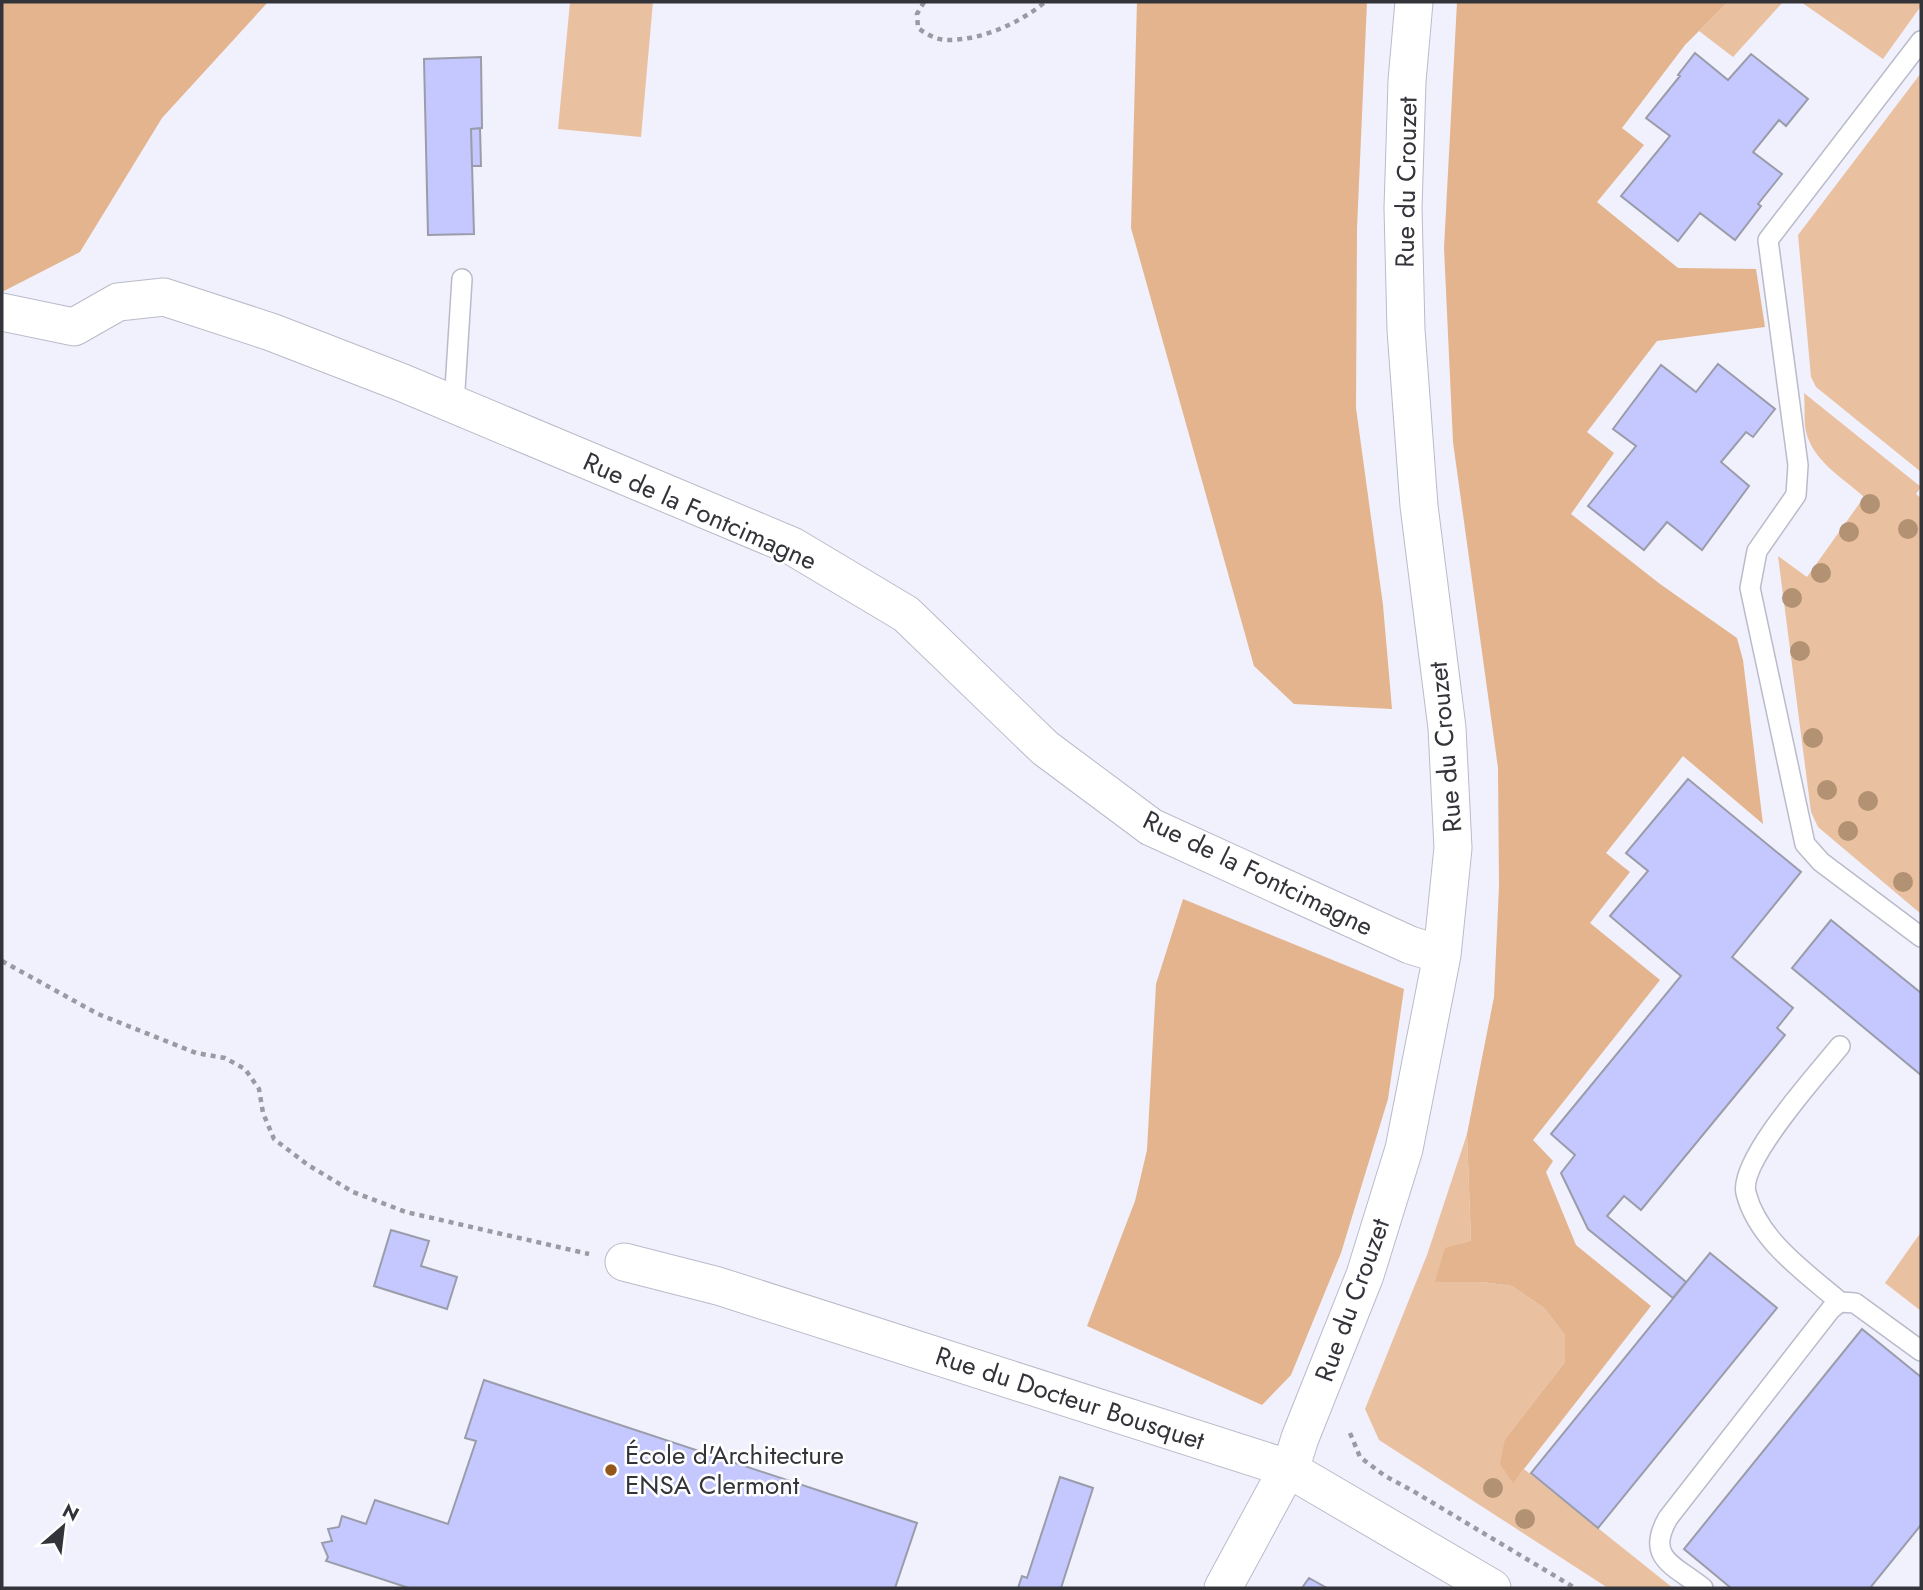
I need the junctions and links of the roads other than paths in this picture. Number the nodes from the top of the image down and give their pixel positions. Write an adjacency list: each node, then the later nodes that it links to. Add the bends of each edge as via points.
1 (1414, 2): 7 (street, Rue du Crouzet, via 1403,195 1405,303 1419,506 1447,728 1453,848)
2 (1921, 41): 6 (lane, via 1768,240 1798,465 1796,495 1757,551 1750,588 1805,845)
3 (462, 279): 5 (lane)
4 (2, 312): 5 (street, Rue de la Fontcimagne, via 74,327 118,303 164,297 271,332)
5 (454, 405): 7 (street, Rue de la Fontcimagne, via 792,546 906,614 1045,748 1151,827 1410,945)
6 (1921, 937)
7 (1443, 955): 12 (street, Rue du Crouzet, via 1404,1149 1365,1275)
8 (1840, 1046): 10 (lane, via 1766,1139 1749,1167 1745,1191 1760,1226)
9 (624, 1262): 12 (street, Rue du Docteur Bousquet, via 718,1286)
10 (1840, 1302): 11 (lane, via 1855,1303); 15 (lane, via 1660,1531 1657,1543 1663,1557)
11 (1921, 1351)
12 (1287, 1468): 13 (street, Rue du Crouzet); 14 (street, Rue du Docteur Bousquet)
13 (1223, 1588)
14 (1492, 1588)
15 (1703, 1588)

